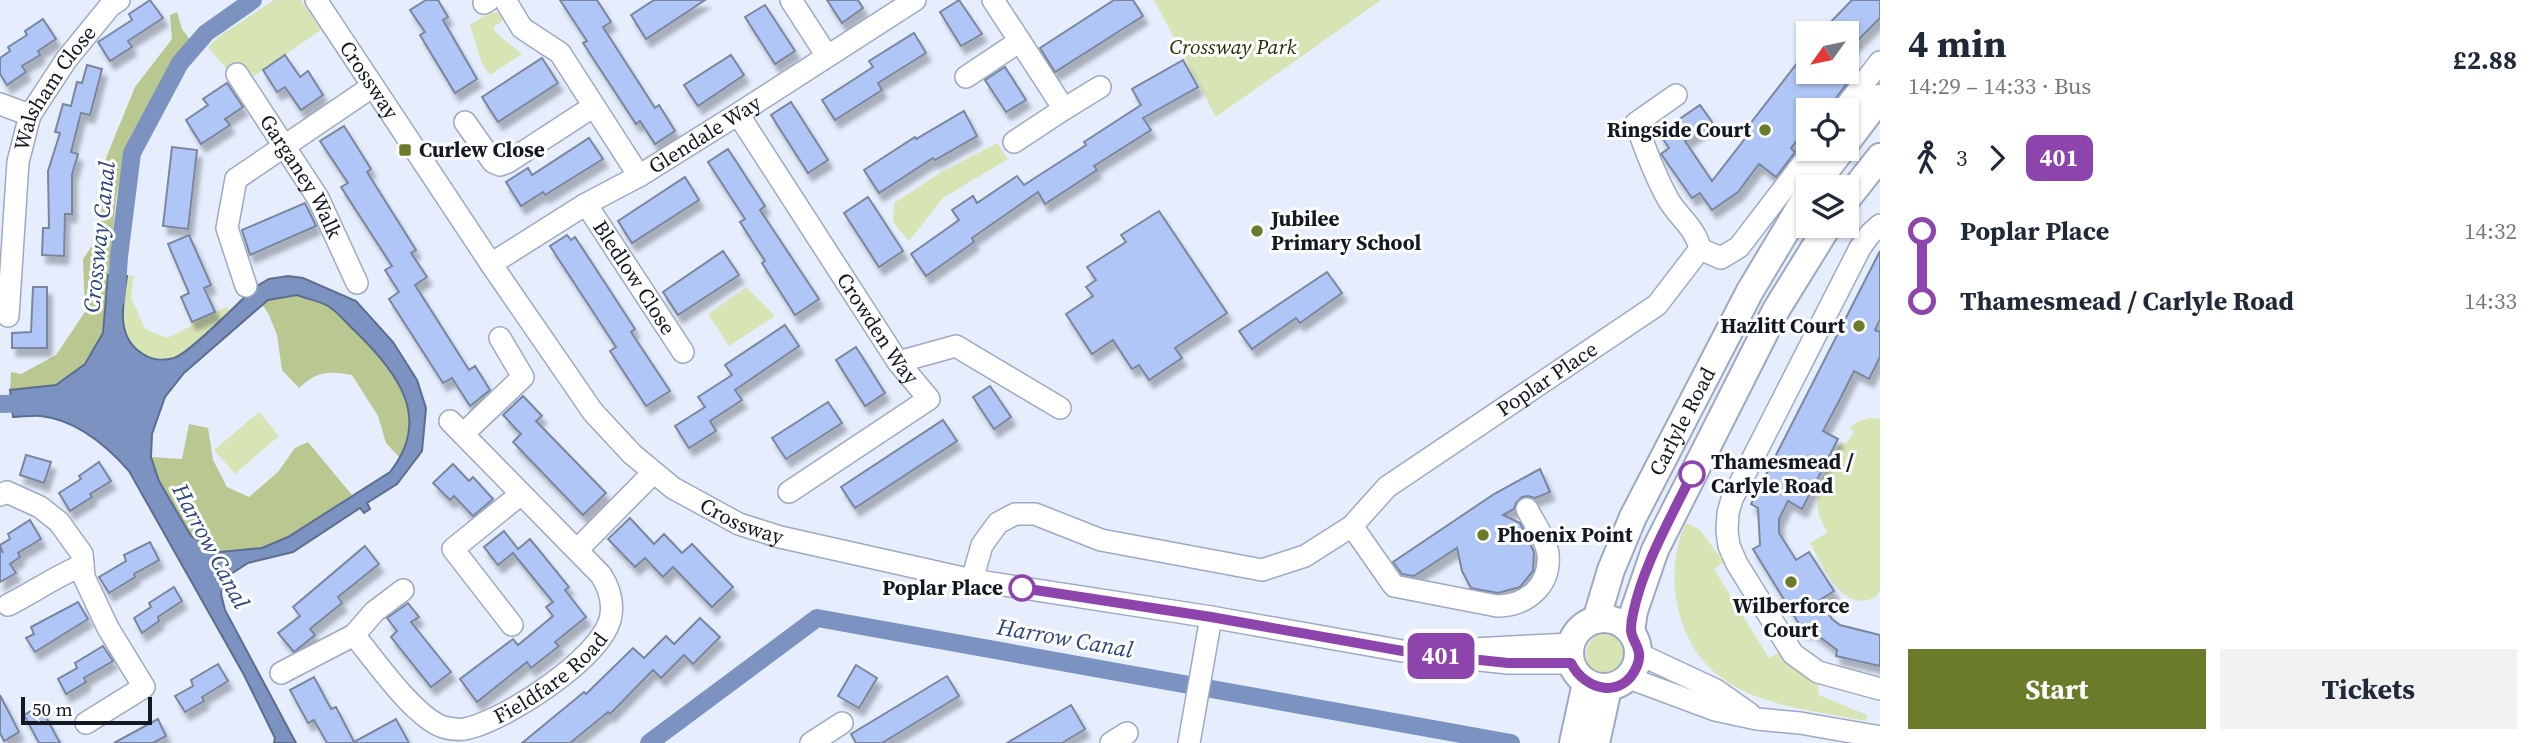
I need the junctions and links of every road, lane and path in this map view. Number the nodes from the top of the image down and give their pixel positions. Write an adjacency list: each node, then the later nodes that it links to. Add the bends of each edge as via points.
1 (119, 0): 20 (street, Walsham Close, via 66,60)
2 (791, 0): 8 (street)
3 (915, 0): 8 (street, Glendale Way)
4 (993, 0): 7 (street)
5 (317, 1): 12 (street, Crossway)
6 (493, 1): 18 (street, via 522,28 560,53)
7 (1020, 41): 11 (street); 19 (street)
8 (827, 55): 21 (street, Glendale Way)
9 (1880, 62): 15 (street)
10 (237, 74): 25 (street, Garganey Walk)
11 (966, 76)
12 (373, 86): 25 (street); 38 (street, Crossway)
13 (1100, 87): 19 (street)
14 (1676, 95): 37 (street, via 1636,123 1660,184 1698,236)
15 (1852, 98)
16 (1878, 101): 23 (main road)
17 (0, 104): 20 (street)
18 (594, 106): 22 (street, via 500,165 493,162); 30 (street)
19 (1064, 109): 24 (street)
20 (30, 114): 35 (street, Walsham Close)
21 (738, 114): 30 (street, Glendale Way); 44 (street, Crowden Way)
22 (465, 122)
23 (1859, 126)
24 (1014, 142)
25 (284, 146): 39 (street, Garganey Walk, via 318,198); 40 (street, via 236,178 227,228)
26 (1880, 157): 31 (main road)
27 (1805, 161): 37 (street, via 1739,247 1721,258)
28 (1833, 161): 29 (main road)
29 (1822, 175)
30 (639, 176): 32 (street, Glendale Way)
31 (1859, 184)
32 (586, 204): 38 (street, Glendale Way); 43 (street, Bledlow Close)
33 (1796, 214): 58 (main road, Carlyle Road, via 1750,291 1633,517)
34 (1880, 225): 64 (street, via 1860,248 1758,444 1732,499 1727,531 1737,564 1793,654 1818,672)
35 (7, 236): 41 (street, Walsham Close)
36 (1821, 238): 61 (main road, Carlyle Road, via 1776,310 1655,550 1634,611)
37 (1700, 248): 51 (street, Poplar Place, via 1657,305 1387,487)
38 (491, 264): 46 (street, Crossway, via 593,412)
39 (357, 283)
40 (246, 286)
41 (6, 311)
42 (500, 338): 48 (street, Fieldfare Road, via 523,377 456,427)
43 (683, 352)
44 (898, 362): 45 (street, via 956,346); 47 (street, Crowden Way, via 929,399)
45 (1060, 408)
46 (653, 473): 52 (street); 54 (street, Crossway, via 695,502 739,524)
47 (789, 492)
48 (521, 494): 52 (street, Fieldfare Road); 59 (street, via 453,549)
49 (0, 495): 53 (street, via 7,492 29,502 59,522 82,554)
50 (1527, 509): 51 (street, via 1546,546 1547,568 1539,588 1511,606 1394,586)
51 (1352, 526): 54 (street, Poplar Place, via 1305,556 1262,570 1101,540 1035,514 1015,514 998,523 982,545)
52 (577, 550): 60 (street, Fieldfare Road, via 610,592 606,629 584,656 547,688 478,725 457,730 425,718)
53 (83, 565): 56 (street); 66 (street, via 108,628 144,687)
54 (972, 580): 57 (street, Crossway)
55 (403, 590): 60 (street, via 374,612)
56 (8, 605)
57 (1211, 617): 62 (street, Crossway, via 1414,653); 71 (street)
58 (1596, 620): 61 (main road, via 1616,621); 62 (main road, via 1582,627)
59 (512, 625)
60 (355, 635): 63 (street)
61 (1635, 642): 62 (main road, Carlyle Road, via 1637,666); 65 (street)
62 (1593, 671): 65 (street); 69 (main road)
63 (281, 673)
64 (1880, 690)
65 (1757, 719): 68 (street)
66 (86, 723)
67 (842, 723): 70 (street)
68 (1880, 737)
69 (1585, 741)
70 (811, 743)
71 (1189, 743)

